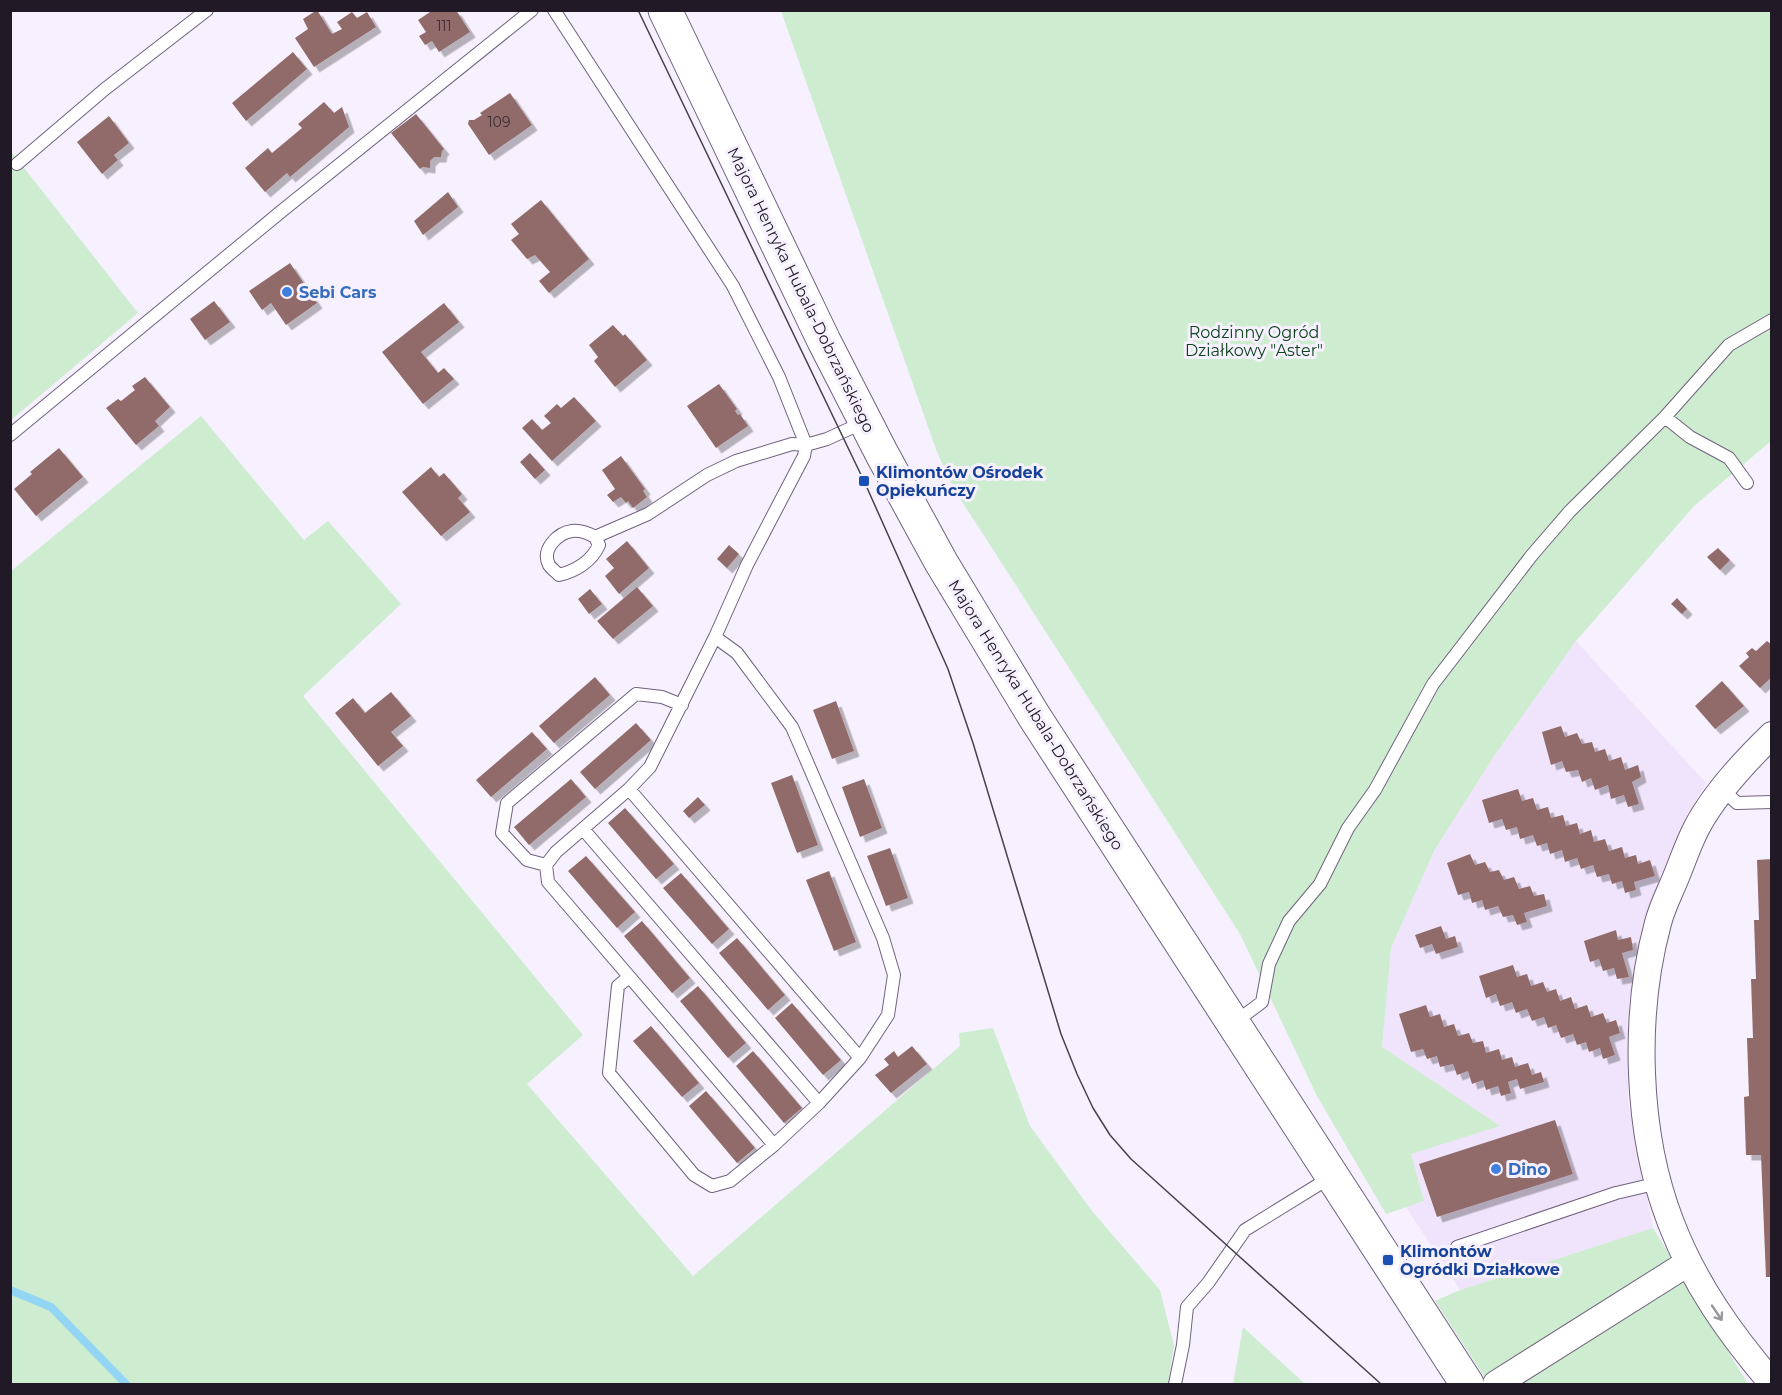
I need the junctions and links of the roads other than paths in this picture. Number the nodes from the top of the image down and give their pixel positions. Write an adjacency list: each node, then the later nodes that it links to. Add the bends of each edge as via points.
1 (207, 10): 5 (lane)
2 (532, 10): 9 (lane)
3 (554, 10): 10 (lane, via 733,286 779,377)
4 (665, 10): 8 (street, Majora Henryka Hubala-Dobrzańskiego)
5 (17, 164)
6 (1772, 320): 7 (lane, via 1728,345)
7 (1665, 417): 11 (lane, via 1690,437 1729,458); 22 (lane, via 1570,511 1434,684 1375,790 1348,828 1320,884 1289,921 1269,964 1262,1002)
8 (865, 422): 10 (lane); 22 (street, Majora Henryka Hubala-Dobrzańskiego, via 941,562 1034,716)
9 (10, 435)
10 (806, 445): 12 (lane, via 792,444 736,461 648,514); 13 (lane)
11 (1747, 483)
12 (595, 537)
13 (715, 638): 14 (lane); 23 (lane, via 737,653 792,727 883,938 894,975 888,1015)
14 (682, 705): 16 (lane, via 650,767); 20 (lane, via 662,697 636,694 507,803 502,833 527,860)
15 (1772, 735): 17 (street)
16 (629, 789): 19 (lane); 23 (lane)
17 (1723, 790): 18 (lane, via 1737,802); 27 (street, via 1696,828 1658,922 1643,1002 1644,1116)
18 (1772, 802)
19 (583, 829): 20 (lane); 24 (lane)
20 (546, 865): 21 (lane, via 548,882)
21 (629, 977): 25 (lane); 25 (lane, via 618,986 609,1073 694,1175 712,1186 730,1181)
22 (1233, 1023): 26 (street, Majora Henryka Hubala-Dobrzańskiego)
23 (860, 1058): 24 (lane)
24 (819, 1103): 25 (lane)
25 (774, 1145)
26 (1332, 1177): 31 (lane, via 1245,1230 1187,1307); 32 (street, Majora Henryka Hubala-Dobrzańskiego)
27 (1659, 1183): 28 (lane, via 1616,1193); 29 (street)
28 (1457, 1247)
29 (1688, 1263): 30 (street, one-way to 30, via 1731,1334); 33 (street)
30 (1772, 1383)
31 (1175, 1384)
32 (1467, 1384)
33 (1496, 1384)

